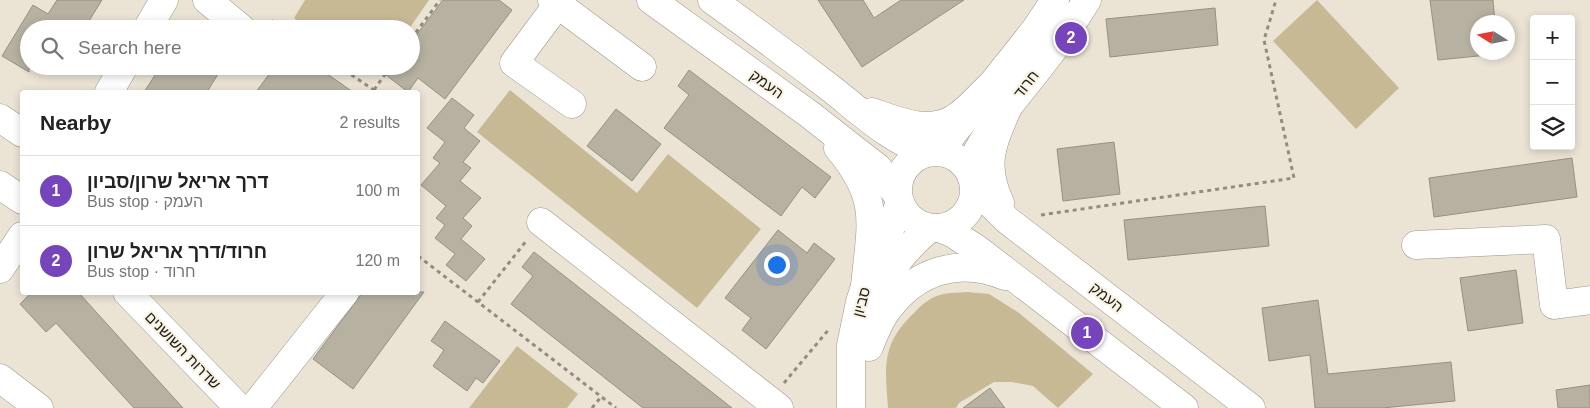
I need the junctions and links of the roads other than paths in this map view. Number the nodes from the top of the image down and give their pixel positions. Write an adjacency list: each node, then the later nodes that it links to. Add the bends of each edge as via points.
1 (164, 0): 8 (main road)
2 (207, 0): 9 (main road)
3 (651, 0): 17 (main road, העמק)
4 (712, 0): 14 (main road)
5 (1055, 0): 12 (main road, חרוד)
6 (1087, 0): 16 (main road, חרוד)
7 (555, 2): 10 (main road); 15 (main road, via 514,63)
8 (152, 20)
9 (231, 20)
10 (642, 67)
11 (119, 75): 13 (main road)
12 (990, 86): 14 (main road, via 955,118 928,126 898,121); 20 (main road, חרוד, via 950,136)
13 (110, 90)
14 (850, 103): 20 (main road, via 894,138)
15 (572, 104)
16 (1008, 107): 21 (main road, חרוד, via 976,151); 25 (main road, via 995,137 989,172 992,188)
17 (809, 114): 24 (main road, העמק, via 878,168); 32 (main road, via 852,164 869,200 871,219)
18 (0, 118): 19 (main road)
19 (20, 131)
20 (930, 152): 21 (main road, via 954,156); 24 (main road, via 916,157 901,173)
21 (971, 174): 25 (main road, העמק, via 981,194); 27 (main road, via 974,195 968,211 950,226)
22 (0, 185): 23 (main road)
23 (20, 199)
24 (899, 199): 27 (main road, via 911,219); 32 (main road, סביון)
25 (1008, 220): 45 (main road, העמק)
26 (541, 222): 38 (main road)
27 (934, 228): 31 (main road, via 962,238); 36 (main road, סביון, via 914,242 892,268 877,307)
28 (20, 239): 30 (main road)
29 (1416, 245): 35 (main road, via 1546,239 1554,305)
30 (0, 269)
31 (1023, 284): 36 (main road, via 988,269 970,266 934,273 898,296 886,310); 44 (main road)
32 (866, 286): 42 (main road, סביון, via 851,345)
33 (130, 295): 40 (main road, שדרות השושנים)
34 (343, 295): 41 (main road)
35 (1590, 300)
36 (869, 347): 43 (main road, סביון)
37 (0, 378): 39 (main road)
38 (774, 404)
39 (39, 408)
40 (239, 408)
41 (253, 408)
42 (851, 408)
43 (868, 408)
44 (1184, 408)
45 (1251, 408)

